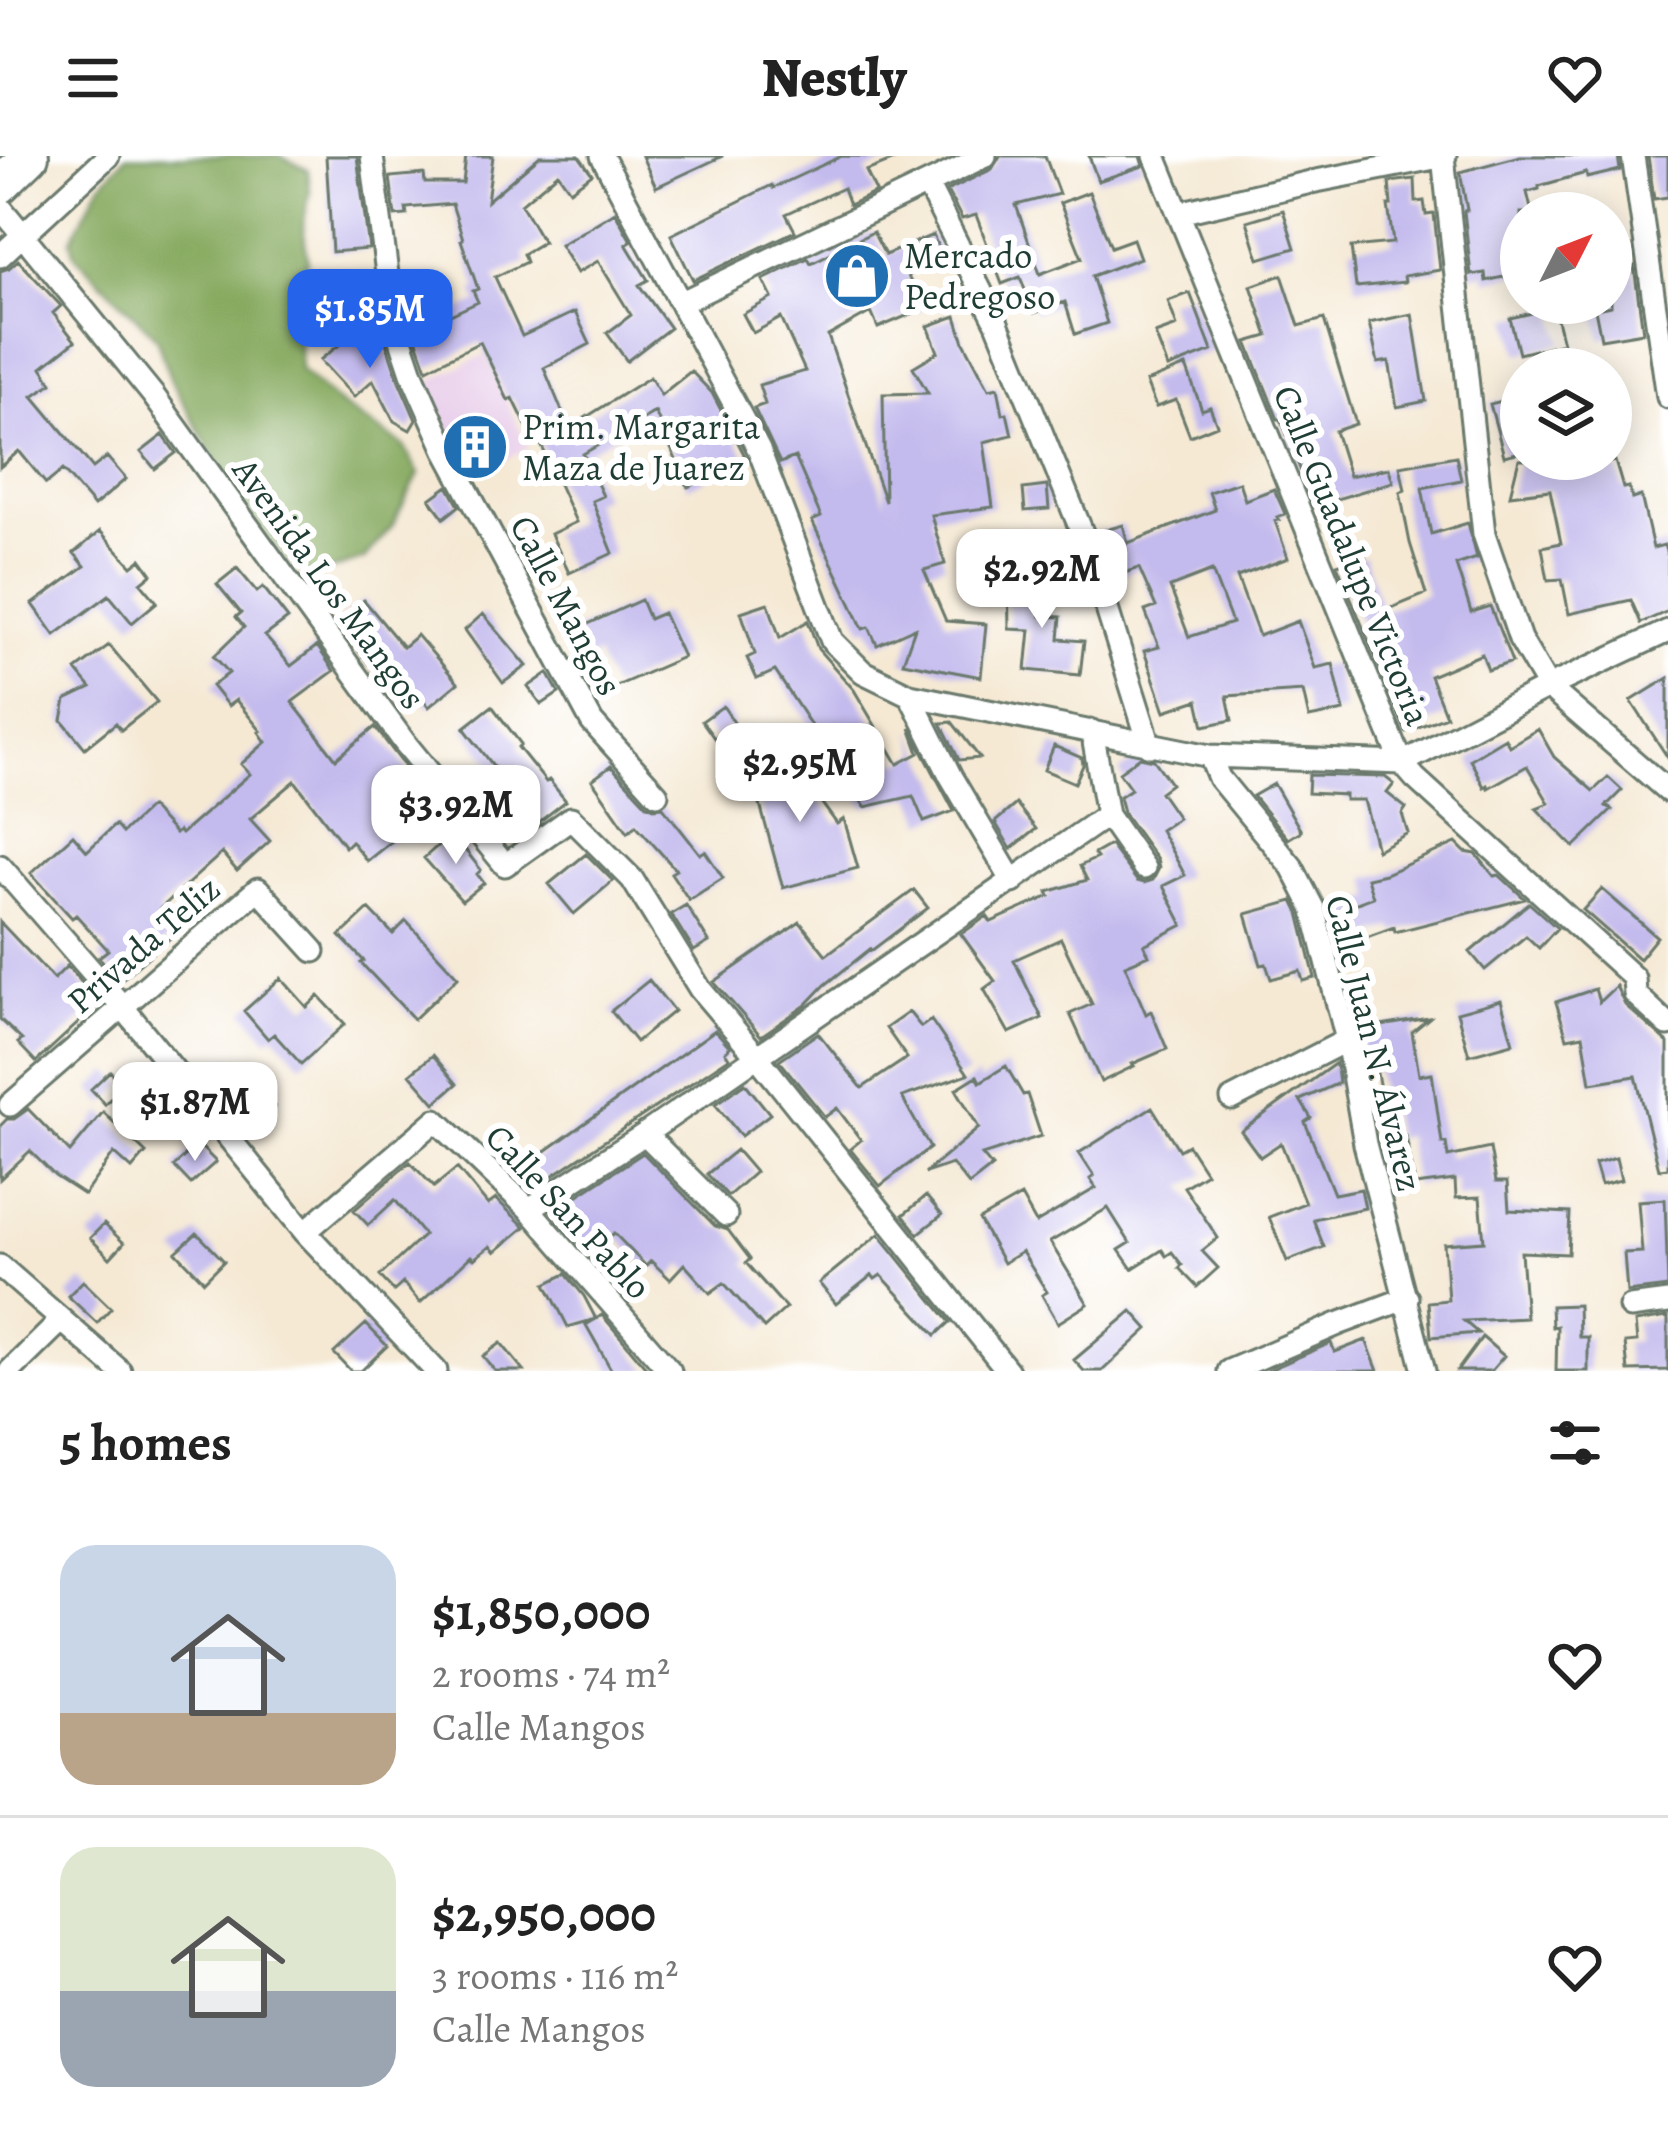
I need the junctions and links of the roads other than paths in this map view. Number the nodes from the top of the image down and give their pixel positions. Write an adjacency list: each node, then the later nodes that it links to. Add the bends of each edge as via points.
1 (30, 156): 9 (main road)
2 (108, 156): 13 (street)
3 (372, 156): 25 (street, Calle Mangos, via 392,313 422,396 592,722)
4 (602, 156): 15 (street)
5 (985, 156): 10 (street)
6 (1155, 156): 12 (street, Calle Guadalupe Victoria)
7 (1443, 156): 12 (street); 18 (street, via 1484,534 1520,639)
8 (1633, 156): 16 (street)
9 (0, 185)
10 (928, 186): 15 (street); 21 (street, via 997,323 1086,542)
11 (0, 208): 13 (street, Avenida Los Mangos)
12 (1179, 213): 23 (street, Calle Guadalupe Victoria)
13 (24, 235): 14 (street); 34 (street, Avenida Los Mangos, via 154,395 405,743 505,865 571,818 632,879 700,989)
14 (0, 256)
15 (682, 302): 19 (street, via 759,450 832,641 863,672)
16 (1668, 397)
17 (1668, 631): 18 (street)
18 (1548, 687): 23 (street); 24 (street)
19 (910, 695): 20 (street); 29 (street)
20 (1092, 730): 21 (street); 26 (street)
21 (1150, 746): 22 (street)
22 (1210, 756): 23 (street); 33 (street, Calle Juan N. Álvarez, via 1313,908)
23 (1402, 763): 32 (street, Calle Guadalupe Victoria, via 1634,978 1635,994)
24 (1668, 791)
25 (657, 794)
26 (1107, 815): 28 (street); 29 (street)
27 (0, 866): 31 (street)
28 (1144, 868)
29 (1013, 882): 34 (street)
30 (314, 951): 31 (street, Privada Teliz, via 258,889)
31 (122, 1006): 36 (street, Privada Teliz); 40 (street)
32 (1668, 1025)
33 (1347, 1040): 35 (street); 42 (street, Calle Juan N. Álvarez, via 1365,1144)
34 (756, 1055): 37 (street); 50 (street, Avenida Los Mangos)
35 (1232, 1099)
36 (10, 1105)
37 (645, 1134): 38 (street); 39 (street)
38 (529, 1209): 40 (street, Calle San Pablo, via 436,1120); 49 (street, Calle San Pablo)
39 (726, 1215)
40 (305, 1232): 48 (street)
41 (0, 1267): 45 (street)
42 (1407, 1298): 51 (street); 52 (street, Calle Juan N. Álvarez)
43 (1668, 1302): 44 (street)
44 (1630, 1307)
45 (62, 1320): 46 (street); 47 (street)
46 (10, 1371)
47 (120, 1371)
48 (436, 1371)
49 (670, 1371)
50 (1008, 1371)
51 (1229, 1371)
52 (1424, 1371)

